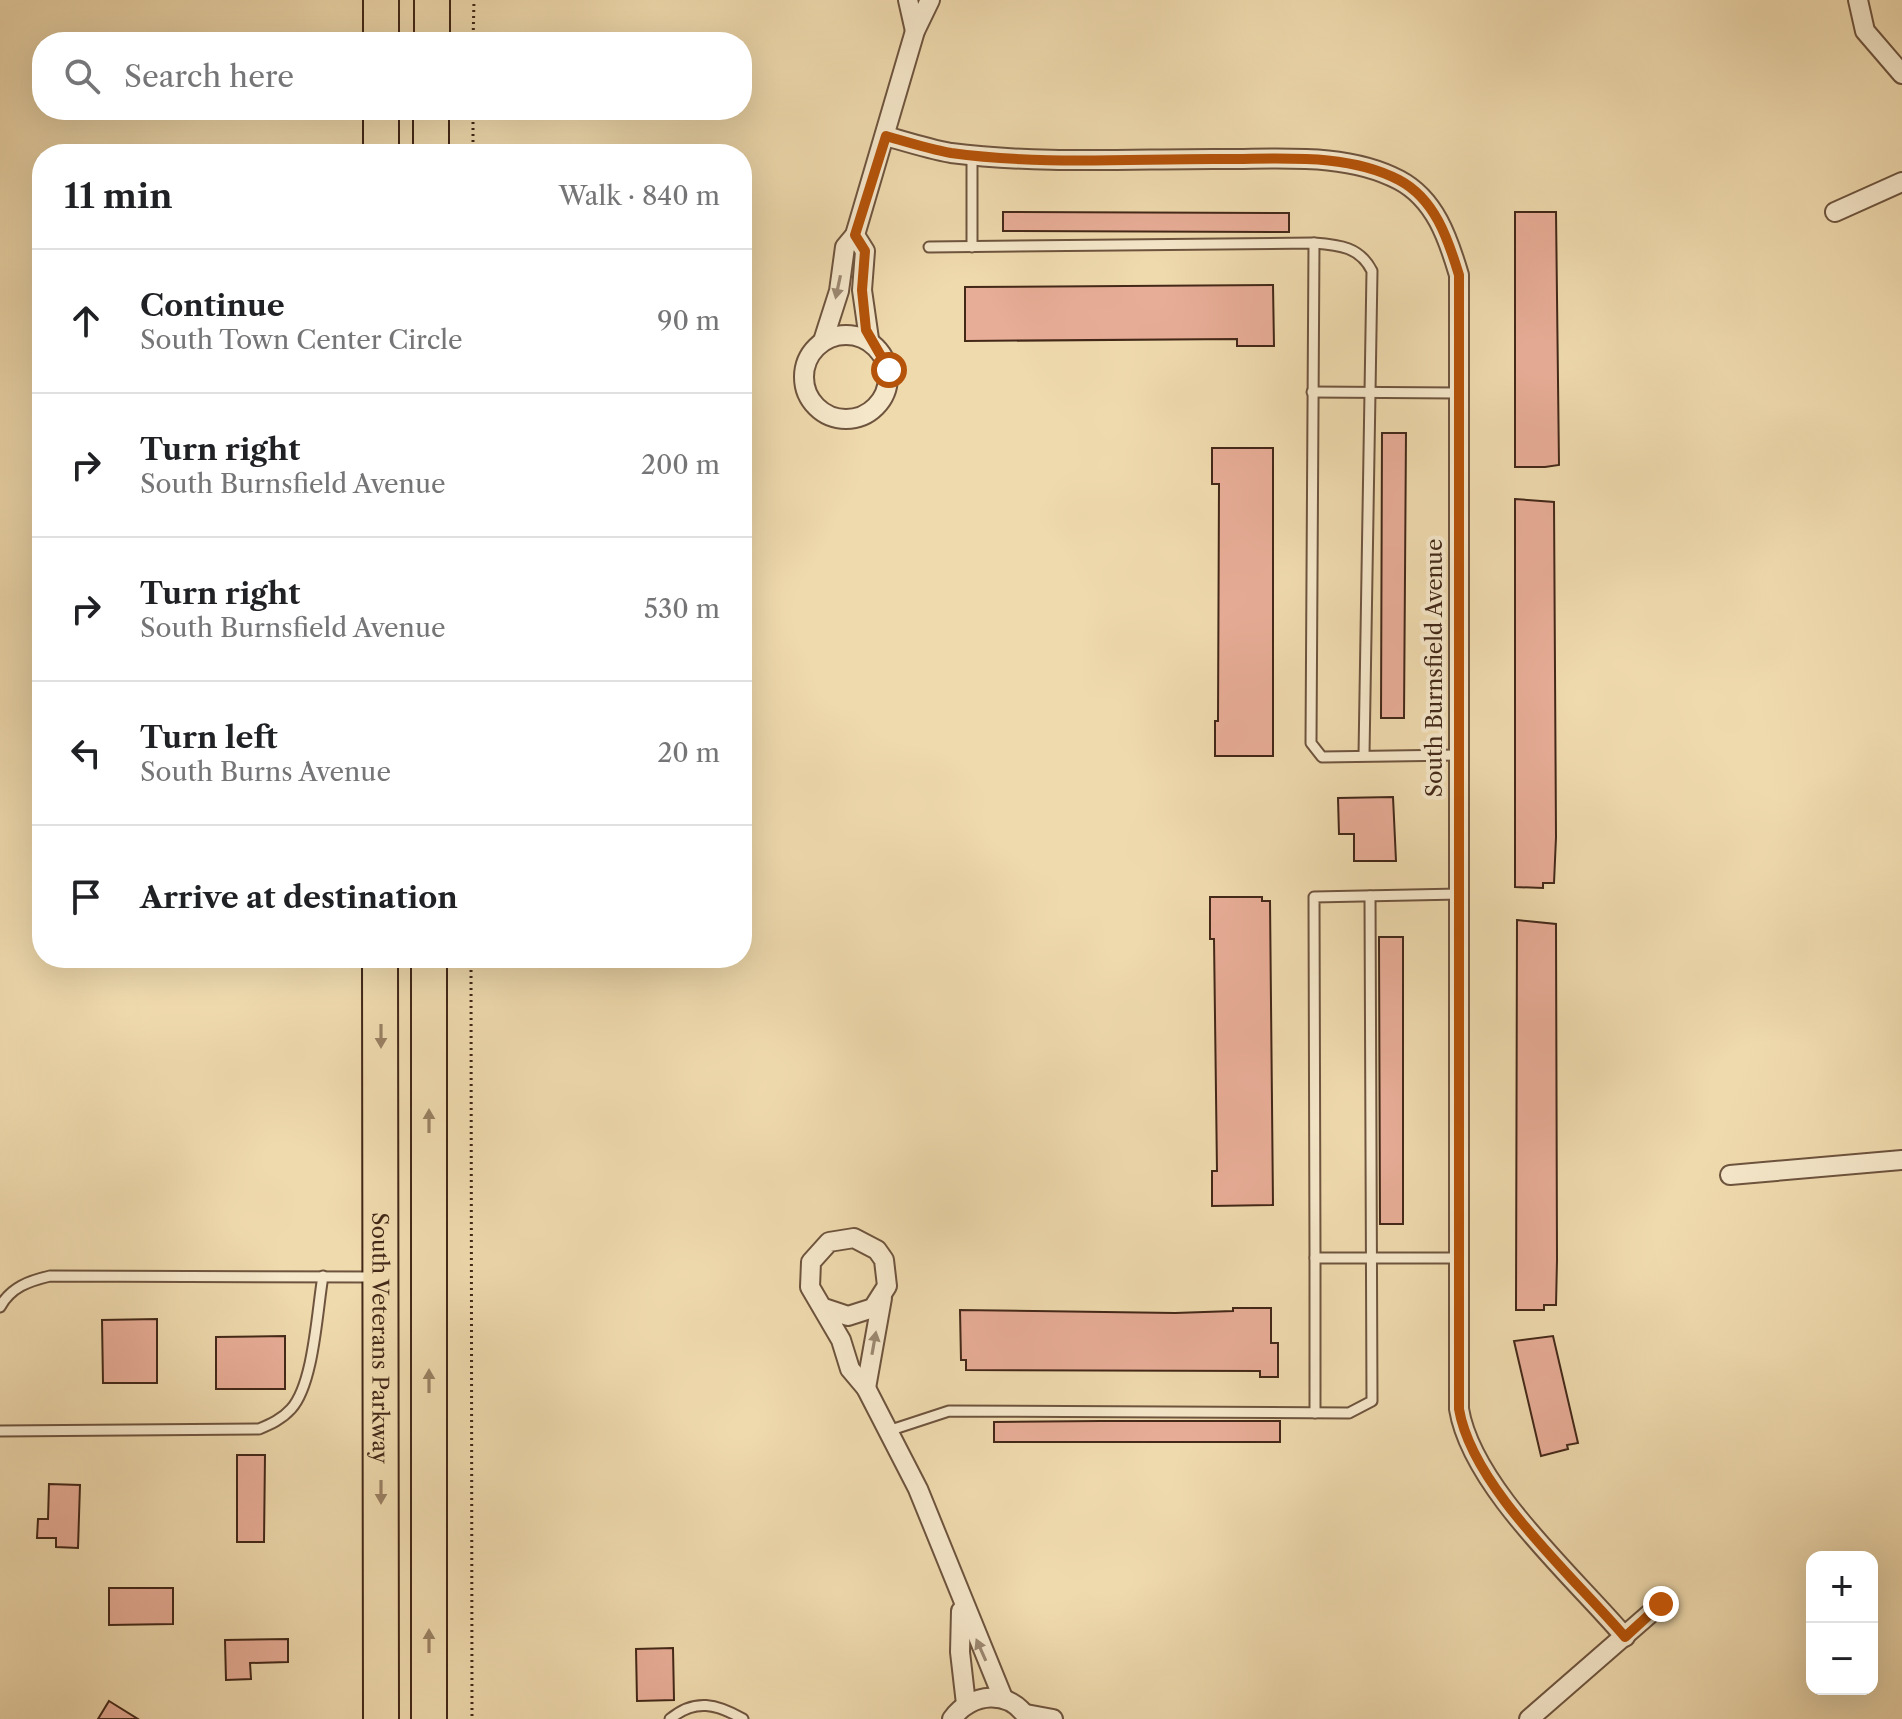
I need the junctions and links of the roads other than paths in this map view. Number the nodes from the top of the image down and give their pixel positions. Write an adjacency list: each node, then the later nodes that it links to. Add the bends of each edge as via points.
1 (381, 0): 7 (highway)
2 (432, 0): 8 (highway)
3 (908, 0): 6 (street)
4 (930, 0): 6 (street)
5 (1858, 0): 9 (street, via 1865,31)
6 (915, 31): 12 (street)
7 (381, 32)
8 (432, 32)
9 (1902, 74)
10 (381, 120): 13 (highway)
11 (431, 120): 14 (highway)
12 (886, 136): 15 (street, South Burnsfield Avenue); 18 (street)
13 (381, 144)
14 (431, 144)
15 (972, 155): 21 (lane); 26 (street, South Burnsfield Avenue, via 1306,159 1371,167 1402,181 1429,204 1459,275)
16 (1902, 182): 17 (street)
17 (1835, 212)
18 (855, 235): 22 (street, via 865,251 862,290); 23 (street, one-way to 23, via 845,247 839,291)
19 (1314, 243): 21 (lane); 24 (lane); 25 (lane, via 1343,245 1364,256 1372,271)
20 (929, 247): 21 (lane)
21 (972, 247)
22 (869, 339): 23 (street, via 849,334); 23 (street, via 884,356 888,384 875,409 848,419 822,412 806,390 806,363)
23 (823, 341)
24 (1312, 392): 25 (lane); 27 (lane, via 1311,743 1322,757)
25 (1371, 392): 26 (lane); 27 (lane)
26 (1457, 393): 28 (street, South Burnsfield Avenue)
27 (1364, 755): 28 (lane)
28 (1459, 755): 29 (street, South Burnsfield Avenue)
29 (1459, 894): 30 (lane); 36 (street, South Burnsfield Avenue)
30 (1370, 896): 35 (lane, via 1314,897); 37 (lane)
31 (380, 968): 39 (highway, South Veterans Parkway, one-way to 39)
32 (429, 968): 54 (highway, one-way to 32)
33 (1902, 1160): 34 (street)
34 (1730, 1175)
35 (1315, 1258): 37 (lane); 44 (lane)
36 (1459, 1258): 37 (lane); 49 (street, South Burnsfield Avenue, via 1457,1371 1463,1436 1502,1499)
37 (1370, 1259): 44 (lane, via 1372,1401 1349,1413)
38 (323, 1276): 39 (lane); 41 (lane, via 50,1276 14,1290); 45 (lane, via 304,1382 293,1407 280,1420 259,1429)
39 (381, 1278): 53 (highway, South Veterans Parkway, one-way to 53)
40 (882, 1298): 42 (street, via 861,1314 848,1316); 42 (street, via 887,1273 877,1250 854,1238 841,1238 818,1251 808,1274 815,1299); 43 (street, one-way to 40)
41 (0, 1307)
42 (824, 1308): 43 (street, via 850,1369)
43 (866, 1388): 46 (street)
44 (1315, 1413): 46 (lane, via 949,1411)
45 (0, 1431)
46 (888, 1431): 47 (street, via 918,1489)
47 (961, 1600): 50 (street, one-way to 47); 51 (street)
48 (1661, 1604): 49 (street)
49 (1625, 1637): 58 (street)
50 (1003, 1698): 51 (street, via 989,1697); 52 (street)
51 (954, 1715)
52 (1027, 1717): 57 (street)
53 (381, 1719)
54 (429, 1719)
55 (670, 1719): 56 (lane, via 688,1707 720,1706)
56 (743, 1719)
57 (1053, 1719)
58 (1529, 1719)

